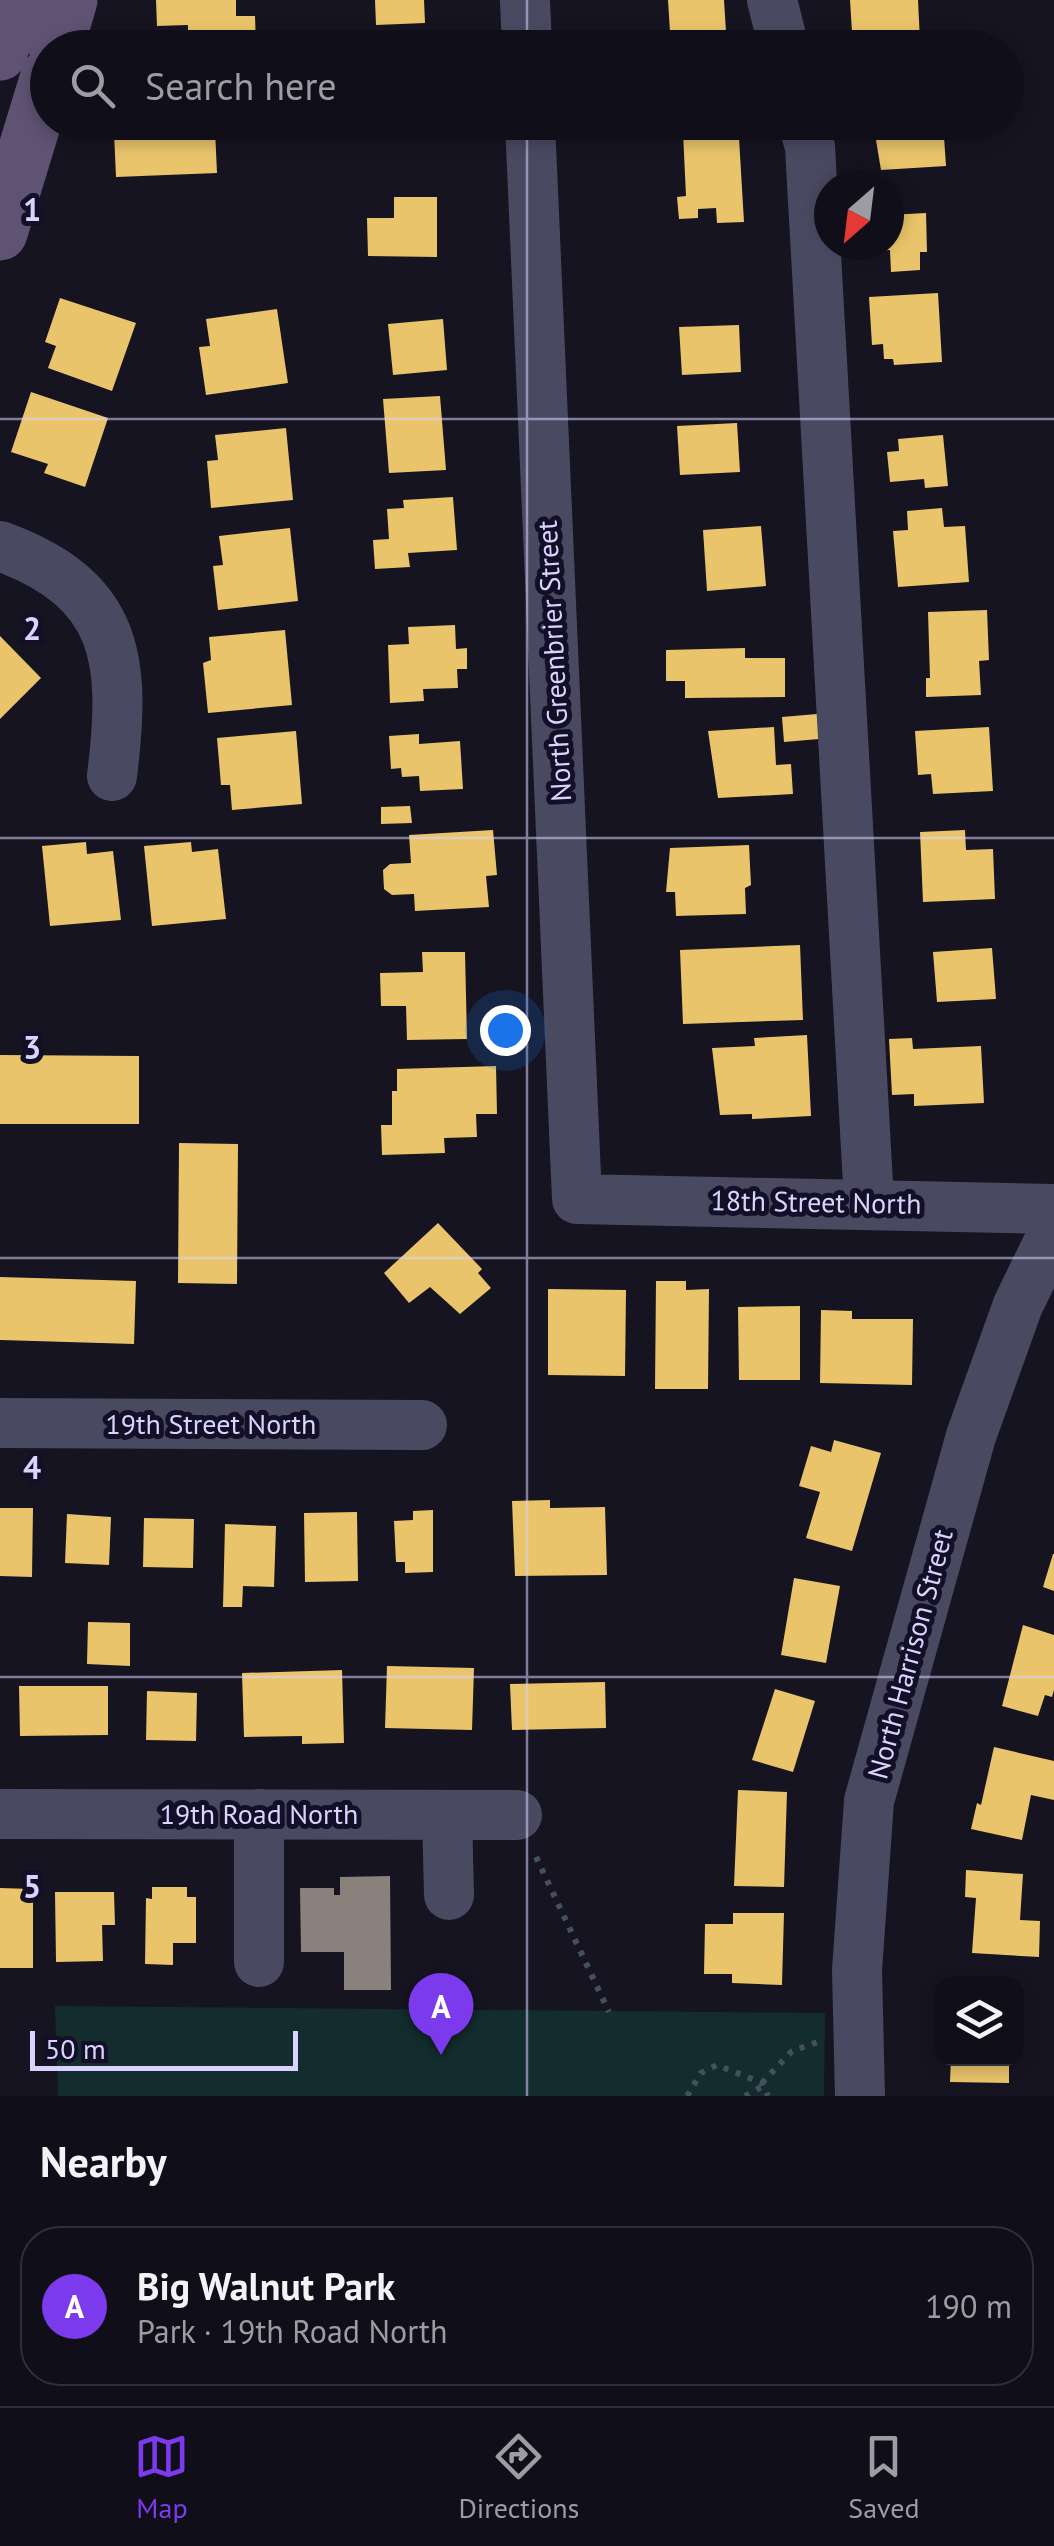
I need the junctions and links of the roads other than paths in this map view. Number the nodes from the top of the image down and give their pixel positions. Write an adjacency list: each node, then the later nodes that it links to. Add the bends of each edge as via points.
1 (525, 0): 3 (street)
2 (772, 0): 4 (street)
3 (526, 30)
4 (780, 30)
5 (30, 135): 8 (main road)
6 (531, 140): 11 (street, North Greenbrier Street)
7 (806, 140): 12 (street)
8 (0, 233)
9 (0, 546): 10 (street, via 34,558 73,586 103,622 117,664)
10 (112, 776)
11 (577, 1199): 12 (street, 18th Street North)
12 (869, 1202): 13 (street, 18th Street North)
13 (1054, 1209)
14 (1054, 1231): 23 (street, North Harrison Street, via 1018,1305 971,1436 869,1801 856,1970)
15 (0, 1424): 16 (street, 19th Street North)
16 (422, 1424)
17 (0, 1814): 18 (street, 19th Road North)
18 (259, 1814): 19 (street, 19th Road North); 22 (street)
19 (448, 1815): 20 (street, 19th Road North); 21 (street)
20 (527, 1836)
21 (448, 1895)
22 (259, 1962)
23 (860, 2096)

